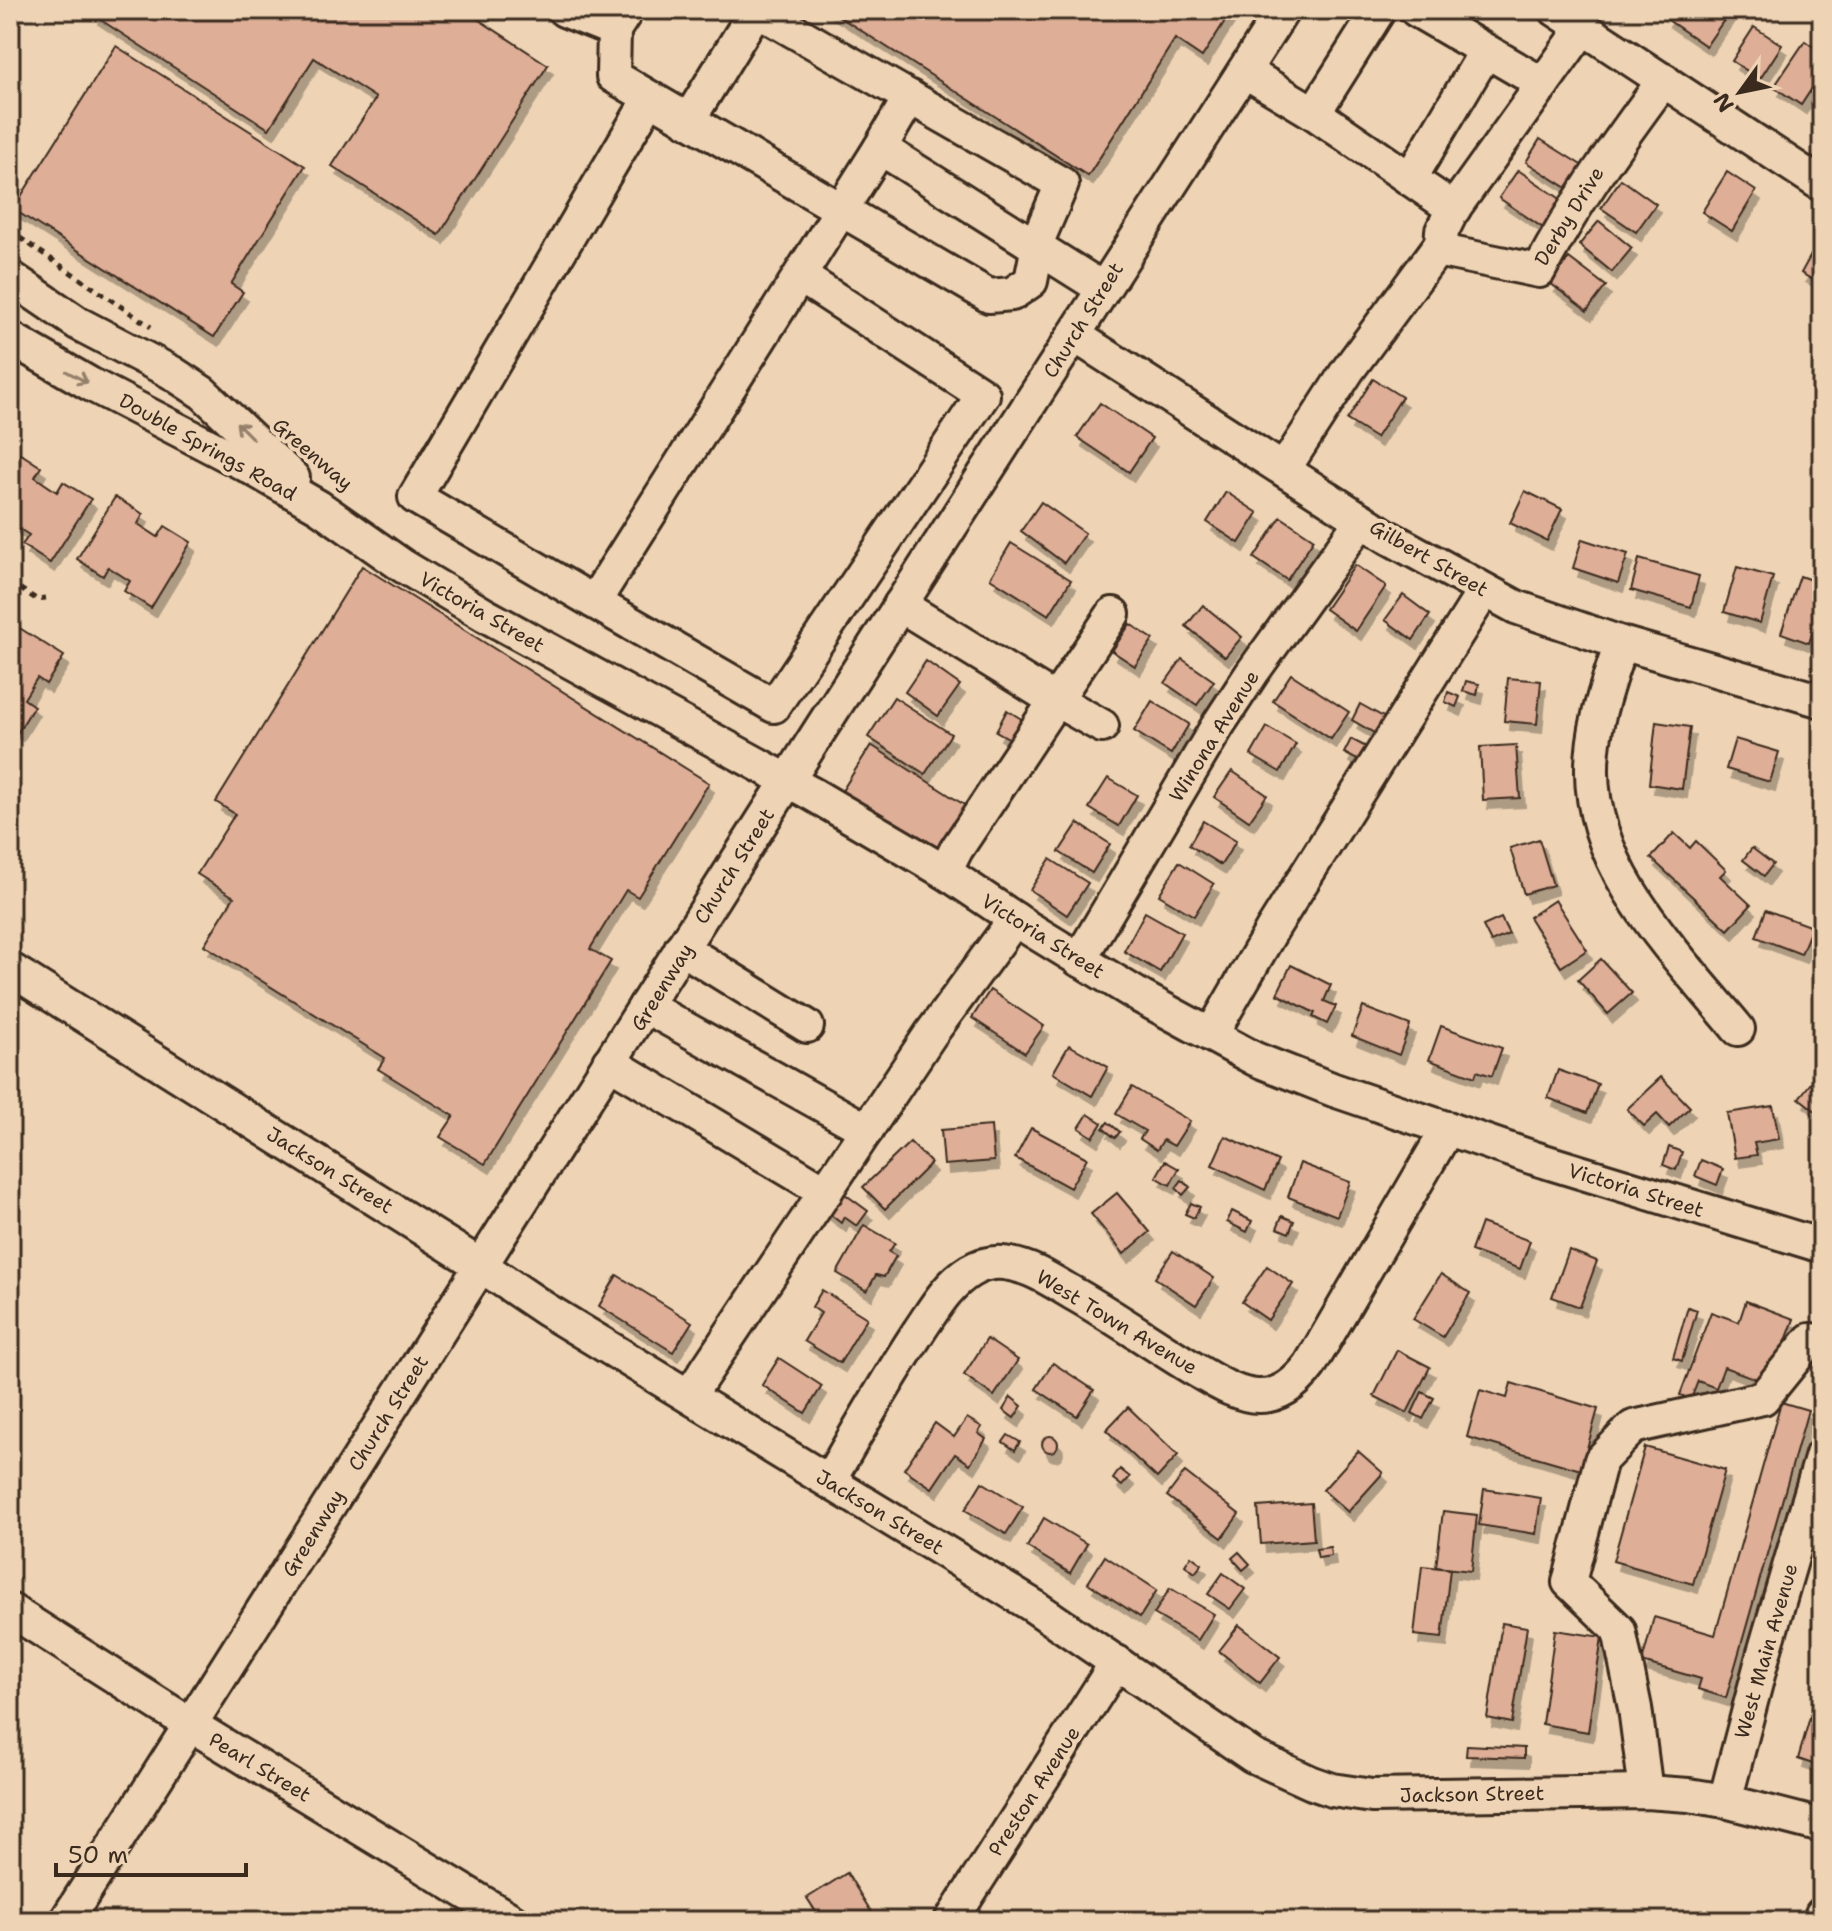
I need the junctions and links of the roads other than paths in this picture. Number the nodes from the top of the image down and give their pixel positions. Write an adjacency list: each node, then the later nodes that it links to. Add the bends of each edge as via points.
1 (564, 10): 7 (street)
2 (757, 10): 13 (street); 16 (street)
3 (1283, 10): 10 (street, Church Street)
4 (1379, 10): 15 (street)
5 (1416, 10): 9 (street)
6 (1556, 10): 8 (street)
7 (621, 20): 14 (street, via 613,76)
8 (1583, 28): 11 (street); 12 (street)
9 (1486, 51): 12 (street); 18 (street)
10 (1244, 71): 15 (street); 26 (street, Church Street)
11 (1664, 80): 19 (street); 22 (street, Derby Drive, via 1601,165 1539,271 1446,252)
12 (1543, 84): 20 (street)
13 (910, 97): 17 (street); 23 (street, via 1062,184)
14 (650, 98): 16 (street); 33 (street, via 415,497)
15 (1314, 113): 18 (street)
16 (688, 121): 21 (street)
17 (880, 148): 21 (street); 23 (street)
18 (1410, 179): 20 (street)
19 (1822, 185)
20 (1454, 209): 22 (street)
21 (842, 210): 23 (street, via 989,296 1012,294 1031,281); 24 (street)
22 (1441, 244): 29 (street, via 1348,370)
23 (1038, 249): 26 (street)
24 (800, 276): 33 (street); 33 (street, via 983,395 774,706)
25 (10, 277): 30 (street, Double Springs Road, one-way to 25, via 203,393 79,324)
26 (1102, 288): 27 (street, Church Street)
27 (1074, 335): 29 (street, Gilbert Street); 34 (street, Church Street)
28 (10, 338): 30 (street, Double Springs Road, one-way to 30)
29 (1284, 469): 31 (street, Gilbert Street)
30 (319, 507): 40 (street, Victoria Street, via 485,615)
31 (1362, 520): 32 (street, Gilbert Street); 44 (street, Winona Avenue, via 1218,725)
32 (1484, 591): 36 (street, Gilbert Street); 49 (street)
33 (594, 602)
34 (900, 605): 37 (street); 40 (street, Church Street)
35 (1113, 614): 37 (street)
36 (1621, 643): 38 (street, Gilbert Street); 48 (street, via 1598,716 1592,766 1592,792 1604,843 1647,917)
37 (1055, 700): 39 (street); 41 (street)
38 (1822, 701)
39 (1102, 726)
40 (788, 782): 41 (street, Victoria Street); 43 (street, Church Street)
41 (945, 872): 42 (street, Victoria Street)
42 (1015, 919): 44 (street, Victoria Street); 52 (street)
43 (681, 948): 46 (street, Church Street); 47 (street)
44 (1079, 960): 49 (street, Victoria Street)
45 (10, 969): 55 (street, Jackson Street)
46 (645, 1006): 50 (street, Church Street); 52 (street)
47 (807, 1026)
48 (1738, 1029)
49 (1211, 1035): 51 (street, Victoria Street, via 1334,1090)
50 (609, 1062): 53 (street); 55 (street, Church Street)
51 (1448, 1128): 54 (street, Victoria Street); 59 (street, West Town Avenue, via 1310,1365 1277,1393 1257,1396 1235,1390 1033,1271 986,1264 957,1280 934,1308)
52 (867, 1130): 53 (street)
53 (826, 1192): 57 (street)
54 (1822, 1246)
55 (480, 1265): 57 (street, Jackson Street); 62 (street, Church Street)
56 (1822, 1341): 63 (street, via 1810,1340 1763,1398 1633,1427 1601,1460 1569,1582 1619,1630)
57 (689, 1396): 59 (street, Jackson Street)
58 (1822, 1455): 64 (street, West Main Avenue)
59 (829, 1481): 61 (street, Jackson Street)
60 (10, 1610): 62 (street, Pearl Street)
61 (1117, 1662): 63 (street, Jackson Street, via 1253,1756 1332,1790 1387,1796); 69 (street, Preston Avenue)
62 (191, 1725): 67 (street, Church Street); 68 (street, Pearl Street)
63 (1646, 1792): 64 (street, Jackson Street)
64 (1725, 1801): 65 (street, Jackson Street)
65 (1822, 1826)
66 (1822, 1914): 70 (street)
67 (66, 1921)
68 (513, 1921)
69 (951, 1921)
70 (1821, 1921)

